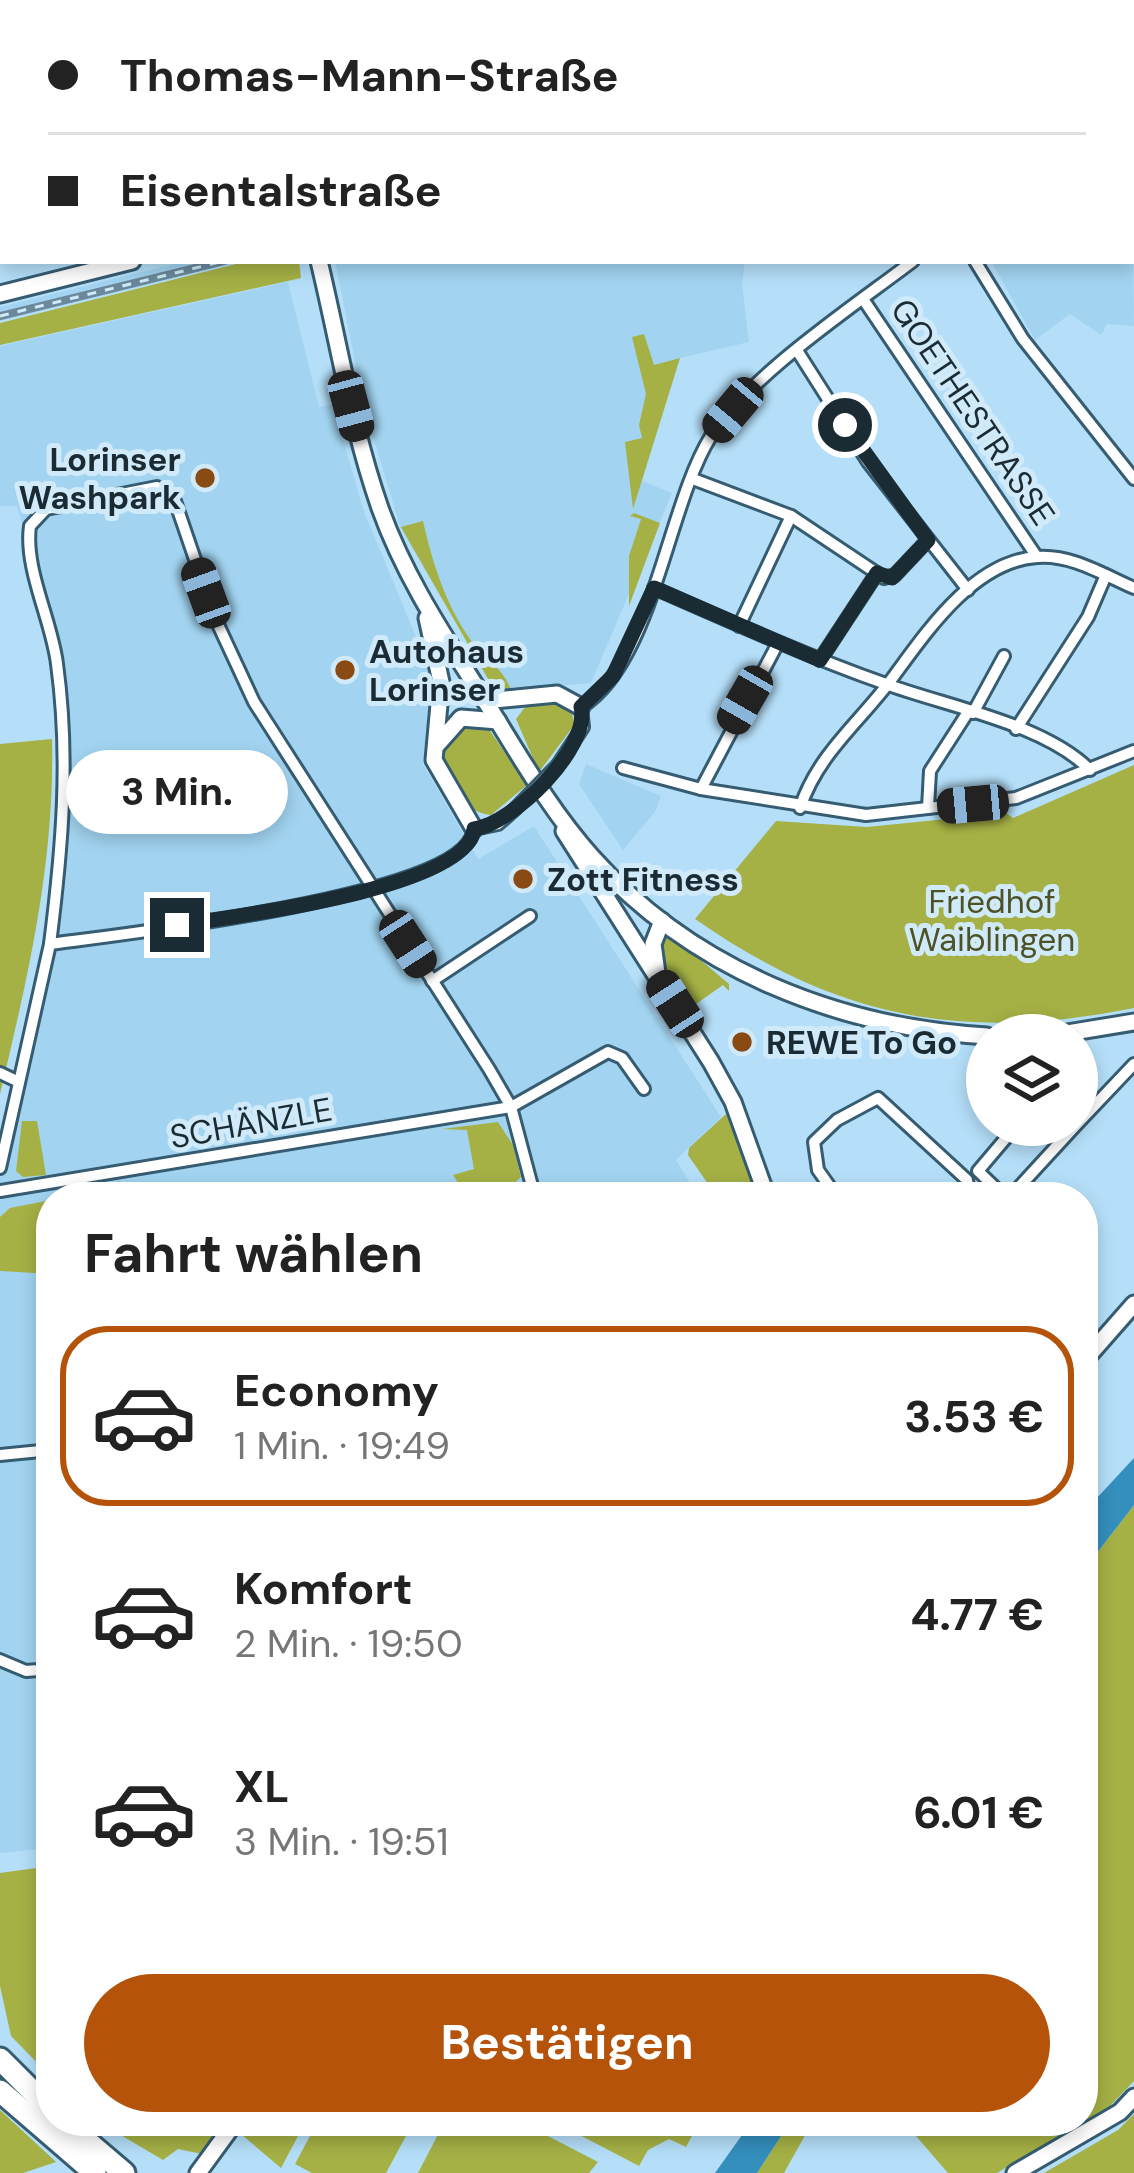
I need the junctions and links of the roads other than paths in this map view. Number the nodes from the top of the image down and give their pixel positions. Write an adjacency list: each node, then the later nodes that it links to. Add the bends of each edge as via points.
1 (106, 264): 5 (main road)
2 (320, 264): 18 (main road, via 370,475)
3 (910, 264): 6 (street)
4 (977, 264): 9 (street, via 1023,339)
5 (0, 295)
6 (863, 299): 7 (street); 12 (street, GOETHESTRASSE)
7 (798, 352): 8 (street, via 712,434); 11 (street)
8 (693, 479): 10 (street); 15 (street)
9 (1134, 479)
10 (791, 516): 13 (street); 19 (street)
11 (928, 540): 13 (street, via 892,578); 17 (street)
12 (1037, 557): 14 (street); 17 (street, via 1006,565)
13 (877, 573): 22 (street)
14 (1106, 575): 16 (street); 29 (street)
15 (654, 588): 19 (street); 26 (street, via 613,676)
16 (1134, 588)
17 (968, 590): 23 (street)
18 (423, 601): 24 (main road); 32 (main road, via 441,682)
19 (739, 626): 20 (street)
20 (778, 643): 22 (street); 35 (street)
21 (1004, 656): 27 (street)
22 (820, 660): 23 (street)
23 (888, 685): 27 (street); 36 (street, via 813,770)
24 (485, 701): 25 (main road); 28 (main road)
25 (522, 701): 26 (main road, via 556,694); 30 (main road)
26 (581, 707): 39 (street, bridge, via 583,727 558,765 498,824)
27 (971, 712): 29 (street); 37 (street, via 929,771)
28 (498, 721): 30 (main road); 32 (main road, via 461,718 443,732)
29 (1016, 729): 34 (street)
30 (509, 739): 38 (main road)
31 (1134, 751): 34 (street)
32 (434, 760): 39 (main road)
33 (623, 768): 35 (street)
34 (1090, 770): 37 (street, via 1016,798)
35 (701, 789): 36 (street)
36 (800, 808): 37 (street, via 865,815)
37 (928, 808)
38 (560, 816): 42 (main road); 44 (main road, via 568,844)
39 (474, 829): 40 (street, via 464,849)
40 (373, 889): 43 (street); 43 (street, via 244,683 173,496 149,488 46,508 29,526 66,739); 45 (street)
41 (530, 916): 45 (street)
42 (662, 921): 44 (main road, via 653,944); 48 (main road, via 743,974 822,1006 882,1024)
43 (50, 944): 51 (street)
44 (657, 976): 60 (main road, via 733,1102)
45 (432, 981): 54 (street)
46 (1134, 1022): 47 (main road)
47 (1098, 1028)
48 (966, 1034)
49 (1134, 1064): 53 (street)
50 (0, 1073): 51 (street)
51 (19, 1082): 57 (street)
52 (644, 1089): 54 (street, via 608,1052)
53 (1098, 1095)
54 (511, 1107): 58 (street, SCHÄNZLE); 59 (street)
55 (999, 1146): 63 (street, via 978,1171)
56 (1056, 1146): 64 (street)
57 (0, 1168)
58 (60, 1182)
59 (531, 1182)
60 (762, 1182)
61 (826, 1182): 62 (street, via 814,1142 878,1098)
62 (967, 1182)
63 (991, 1182)
64 (1022, 1182)
65 (36, 1186): 66 (street, SCHÄNZLE)
66 (0, 1192)
67 (1134, 1304): 68 (main road)
68 (1098, 1345)
69 (36, 1451): 70 (street)
70 (0, 1455)
71 (0, 1660): 72 (street)
72 (36, 1671)
73 (0, 2059): 75 (highway)
74 (0, 2091): 77 (highway)
75 (36, 2095)
76 (1134, 2097): 78 (main road)
77 (36, 2122)
78 (1098, 2125)
79 (52, 2136): 84 (highway)
80 (81, 2136): 85 (highway)
81 (225, 2136): 83 (main road)
82 (1079, 2136): 86 (main road)
83 (202, 2167)
84 (94, 2173)
85 (124, 2173)
86 (1015, 2173)

